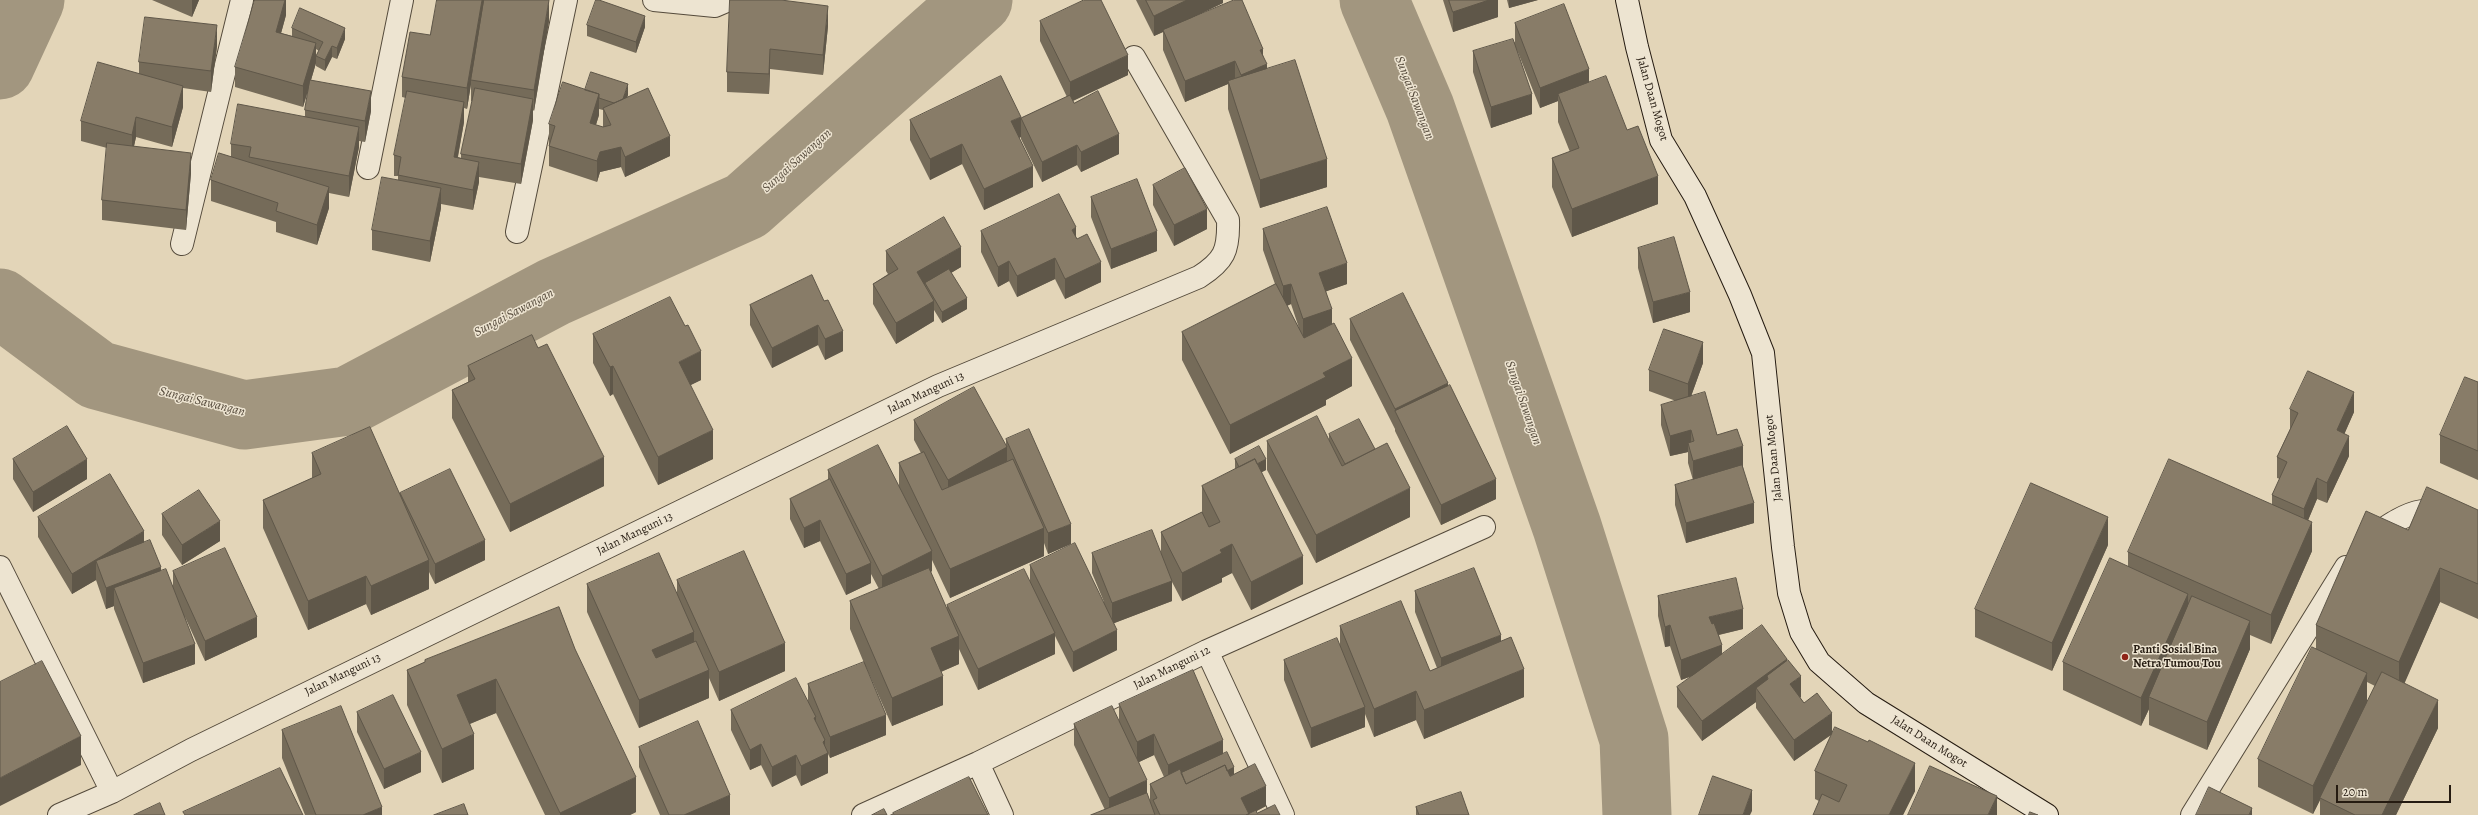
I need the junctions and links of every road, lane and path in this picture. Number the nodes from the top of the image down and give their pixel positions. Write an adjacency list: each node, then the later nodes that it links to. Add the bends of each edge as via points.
1 (242, 0): 10 (street)
2 (402, 0): 8 (street)
3 (566, 0): 9 (street)
4 (654, 0): 5 (street, via 715,6)
5 (728, 0)
6 (1627, 0): 17 (street, Jalan Daan Mogot, via 1661,140 1696,196 1738,288 1763,353 1789,593 1801,632 1819,662 1866,703)
7 (1134, 57): 16 (street, Jalan Manguni 13, via 1228,220 1224,254 1216,266 1199,277 938,386 198,746)
8 (368, 168)
9 (517, 232)
10 (182, 244)
11 (2478, 527): 22 (street, via 2449,513 2433,509 2400,518 2362,544)
12 (1484, 528): 14 (street, Jalan Manguni 12)
13 (0, 567): 16 (street)
14 (1207, 651): 15 (street, Jalan Manguni 12); 21 (street)
15 (978, 763): 19 (street, Jalan Manguni 12); 20 (street)
16 (112, 792): 18 (street, Jalan Manguni 13)
17 (2038, 813)
18 (59, 815)
19 (863, 815)
20 (1002, 815)
21 (1283, 815)
22 (2192, 815)

